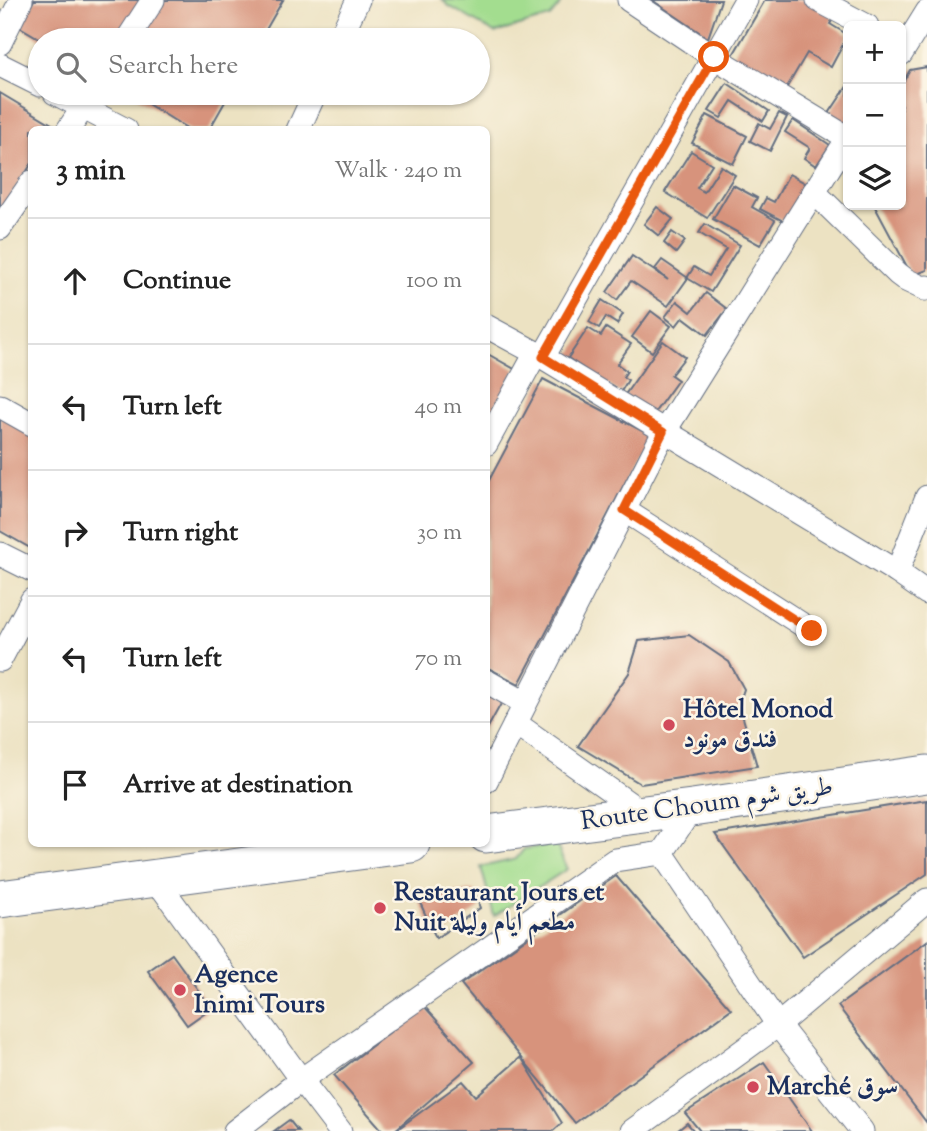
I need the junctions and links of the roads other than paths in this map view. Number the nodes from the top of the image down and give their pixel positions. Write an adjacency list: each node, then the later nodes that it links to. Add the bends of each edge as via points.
1 (22, 0): 11 (street)
2 (153, 0): 9 (street)
3 (358, 0): 10 (street)
4 (629, 0): 13 (street)
5 (746, 0): 13 (street)
6 (818, 0): 8 (street)
7 (927, 13): 12 (street)
8 (857, 21)
9 (135, 28)
10 (345, 28)
11 (0, 43)
12 (906, 43)
13 (714, 57): 22 (street); 29 (street)
14 (0, 65): 15 (street)
15 (28, 79)
16 (86, 105): 19 (street)
17 (95, 105): 20 (street)
18 (310, 105): 21 (street)
19 (71, 126)
20 (121, 126)
21 (301, 126)
22 (843, 135)
23 (843, 146): 25 (street)
24 (28, 189): 26 (street)
25 (814, 192): 27 (street, via 898,275); 32 (street)
26 (0, 228)
27 (927, 288)
28 (490, 328): 29 (street)
29 (539, 355): 32 (street); 33 (street)
30 (0, 407): 31 (street)
31 (28, 422)
32 (663, 432): 35 (street); 38 (street)
33 (490, 437)
34 (927, 497): 38 (street)
35 (624, 510): 41 (street); 44 (street)
36 (0, 554): 37 (street)
37 (28, 568)
38 (897, 572): 39 (street)
39 (927, 593)
40 (28, 608): 42 (street)
41 (812, 631)
42 (0, 660)
43 (490, 685): 44 (street)
44 (520, 713): 45 (street); 48 (street)
45 (490, 772)
46 (927, 774): 47 (highway, Route Choum طريق شوم)
47 (692, 808): 48 (highway, Route Choum طريق شوم); 52 (street)
48 (644, 814): 49 (highway, Route Choum طريق شوم)
49 (490, 833)
50 (360, 847): 51 (highway)
51 (276, 852): 53 (highway)
52 (662, 853): 56 (street); 57 (street, via 615,860)
53 (155, 878): 54 (highway); 57 (street)
54 (0, 899)
55 (927, 900): 56 (street)
56 (778, 1025): 60 (street); 61 (street)
57 (301, 1080): 58 (street); 59 (street)
58 (235, 1131)
59 (340, 1131)
60 (632, 1131)
61 (862, 1131)

